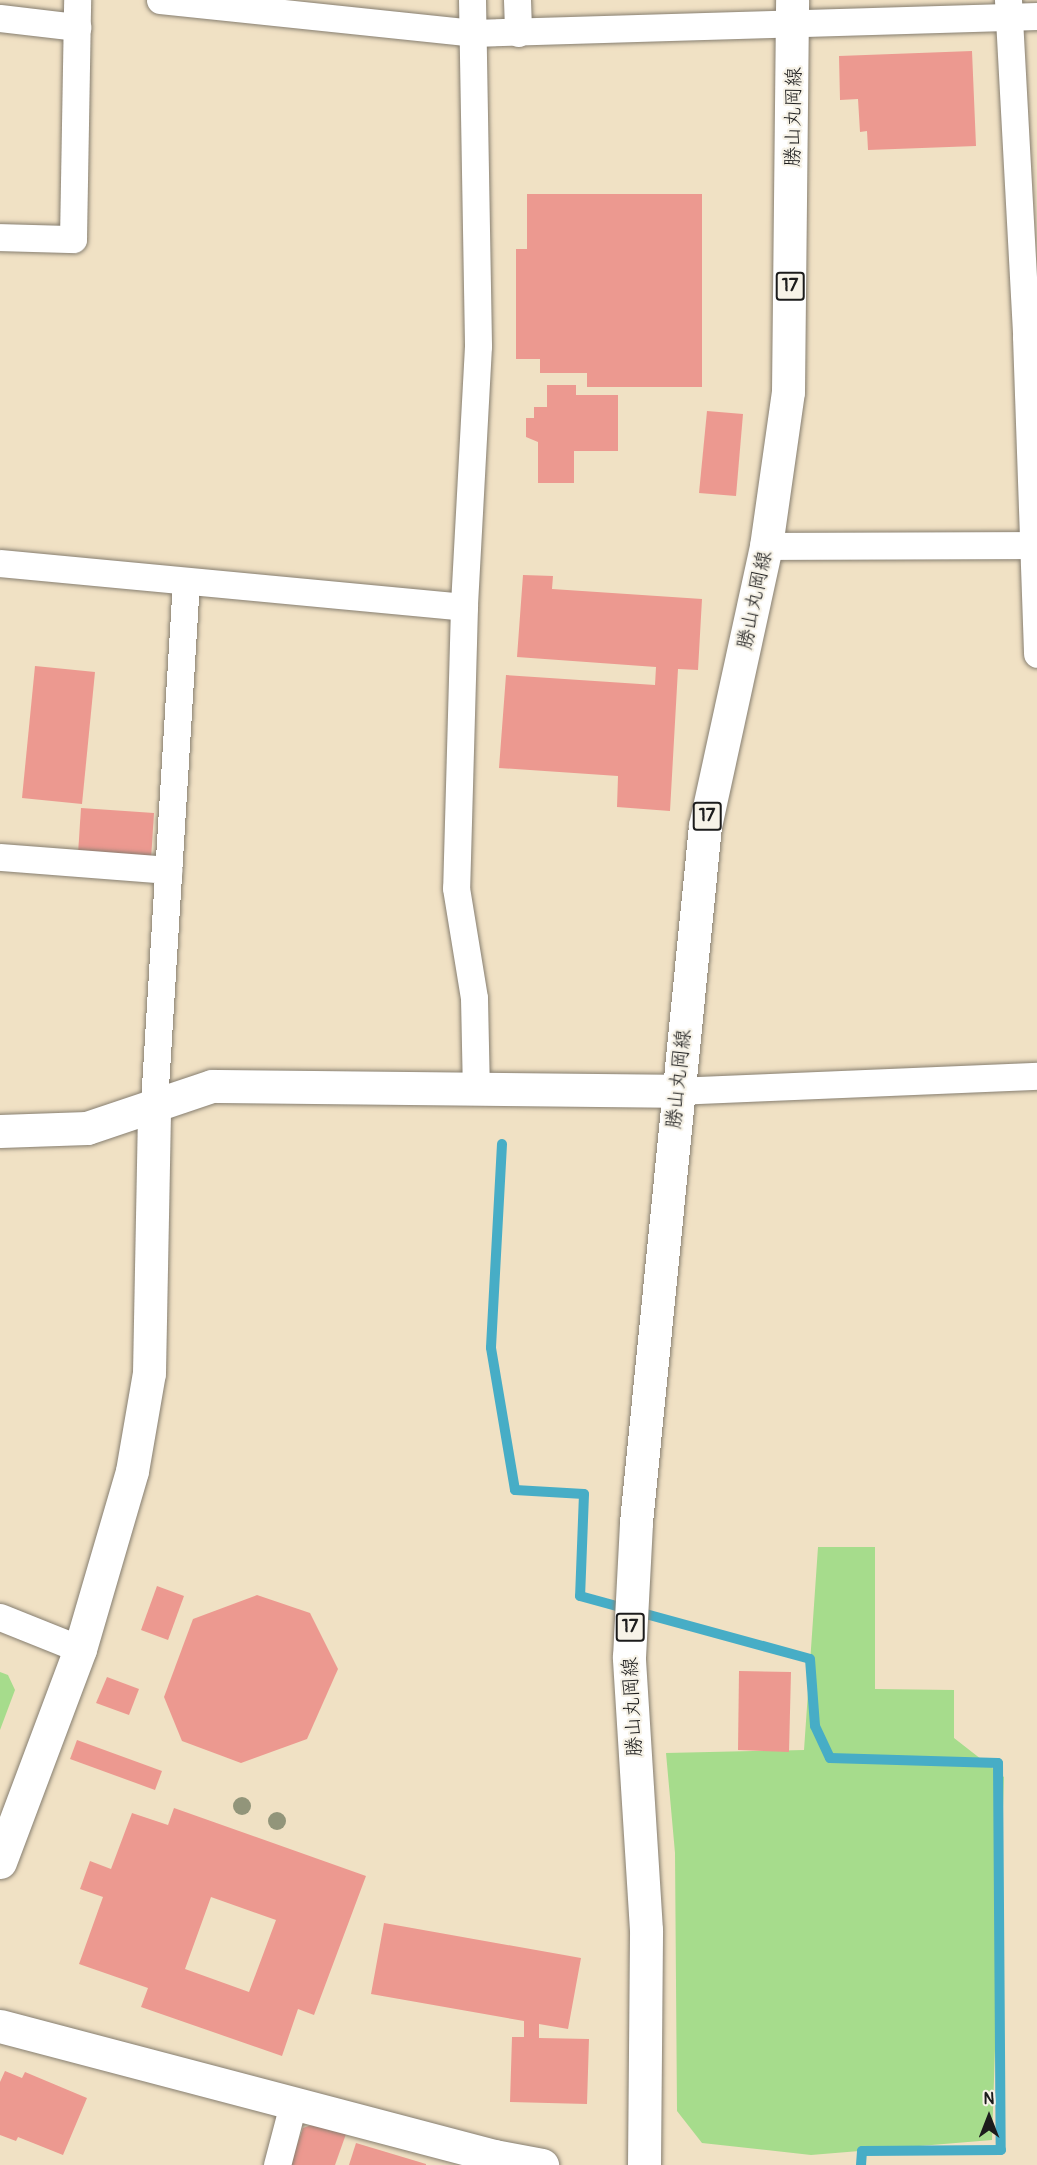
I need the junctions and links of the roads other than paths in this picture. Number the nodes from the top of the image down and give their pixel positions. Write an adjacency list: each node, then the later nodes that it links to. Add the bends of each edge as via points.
1 (77, 0): 10 (street)
2 (160, 0): 5 (street)
3 (472, 0): 11 (street)
4 (517, 0): 12 (street)
5 (277, 6): 11 (street)
6 (1008, 9): 7 (street); 8 (street); 14 (street)
7 (793, 12): 12 (street); 16 (main road, 勝山丸岡線 / 17, via 788,392)
8 (1037, 16)
9 (0, 18): 10 (street)
10 (77, 27): 13 (street, via 73,239)
11 (473, 33): 12 (street); 19 (street, via 478,346)
12 (518, 33)
13 (0, 237)
14 (1032, 337): 15 (street)
15 (1034, 545): 16 (street); 20 (street)
16 (766, 546): 25 (main road, 勝山丸岡線 / 17, via 705,826)
17 (0, 563): 18 (street)
18 (186, 582): 19 (street); 22 (street)
19 (464, 607): 24 (street, via 456,888 474,998)
20 (1037, 654)
21 (0, 857): 22 (street)
22 (168, 870): 26 (street)
23 (1037, 1076): 25 (street)
24 (476, 1091): 25 (main road); 26 (main road, via 212,1086)
25 (676, 1091): 35 (main road, 勝山丸岡線 / 17, via 636,1522 628,1657 646,1930)
26 (154, 1103): 27 (main road, via 87,1128); 29 (main road, via 149,1373 132,1471)
27 (0, 1131)
28 (0, 1617): 29 (street)
29 (80, 1650): 30 (main road)
30 (0, 1862)
31 (0, 2026): 32 (main road)
32 (293, 2104): 33 (street); 34 (main road)
33 (277, 2165)
34 (542, 2165)
35 (644, 2165)

